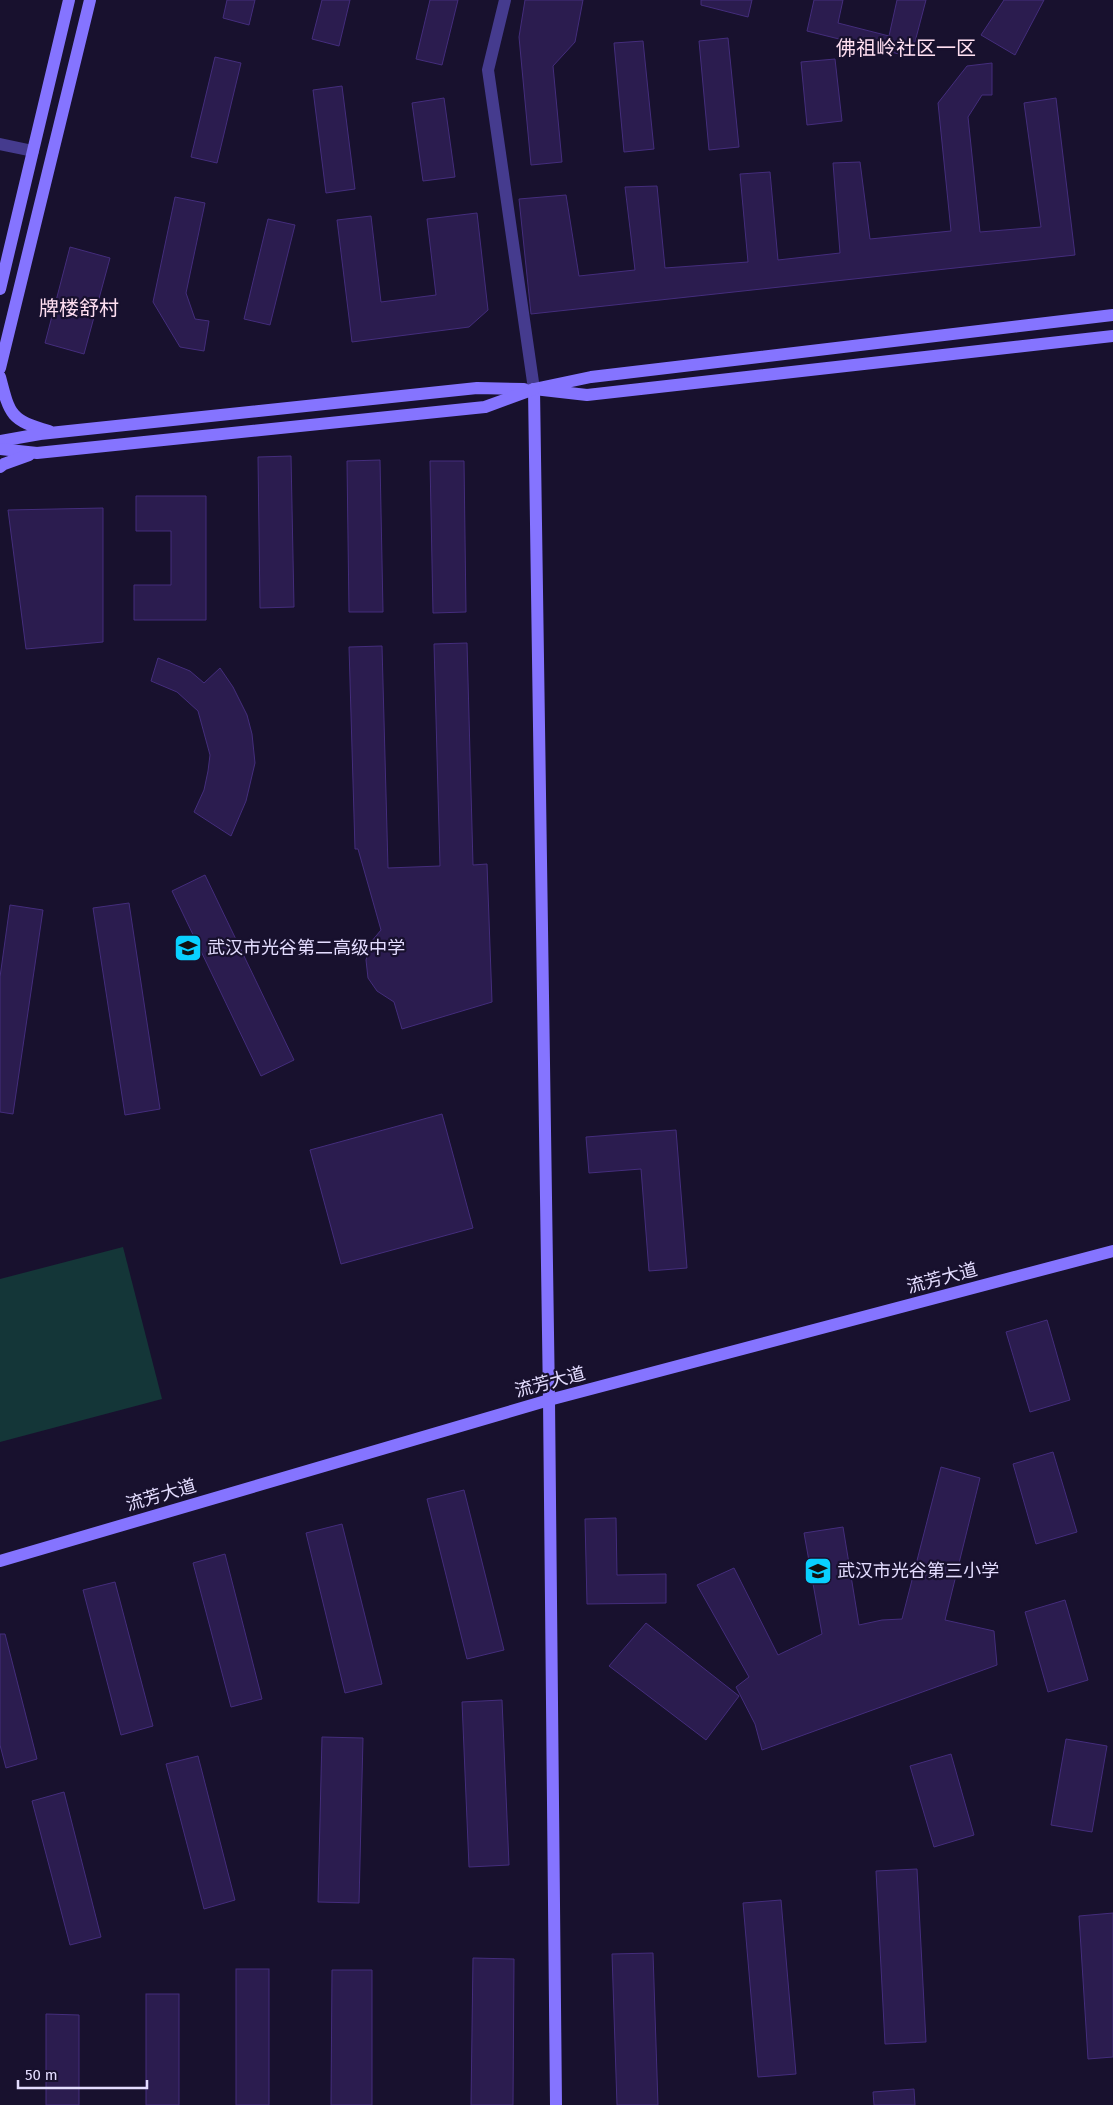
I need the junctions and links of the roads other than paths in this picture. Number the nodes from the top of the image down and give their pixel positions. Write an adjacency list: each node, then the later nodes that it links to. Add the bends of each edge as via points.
1 (69, 0): 5 (main road)
2 (90, 0): 9 (main road)
3 (505, 0): 11 (street, via 488,70)
4 (0, 144): 5 (street)
5 (33, 151): 6 (main road)
6 (0, 289)
7 (1113, 315): 11 (main road, via 591,377)
8 (1113, 336): 11 (main road, via 587,395)
9 (0, 368)
10 (0, 377): 12 (main road, via 12,414 24,424)
11 (534, 389): 12 (main road, via 477,388); 15 (main road, via 485,407); 18 (main road)
12 (54, 433): 13 (main road)
13 (0, 441)
14 (0, 449): 15 (main road)
15 (47, 452): 16 (main road, via 21,456)
16 (0, 467)
17 (1113, 1251): 18 (main road, 流芳大道)
18 (549, 1400): 19 (main road, 流芳大道); 20 (main road)
19 (0, 1561)
20 (556, 2105)

